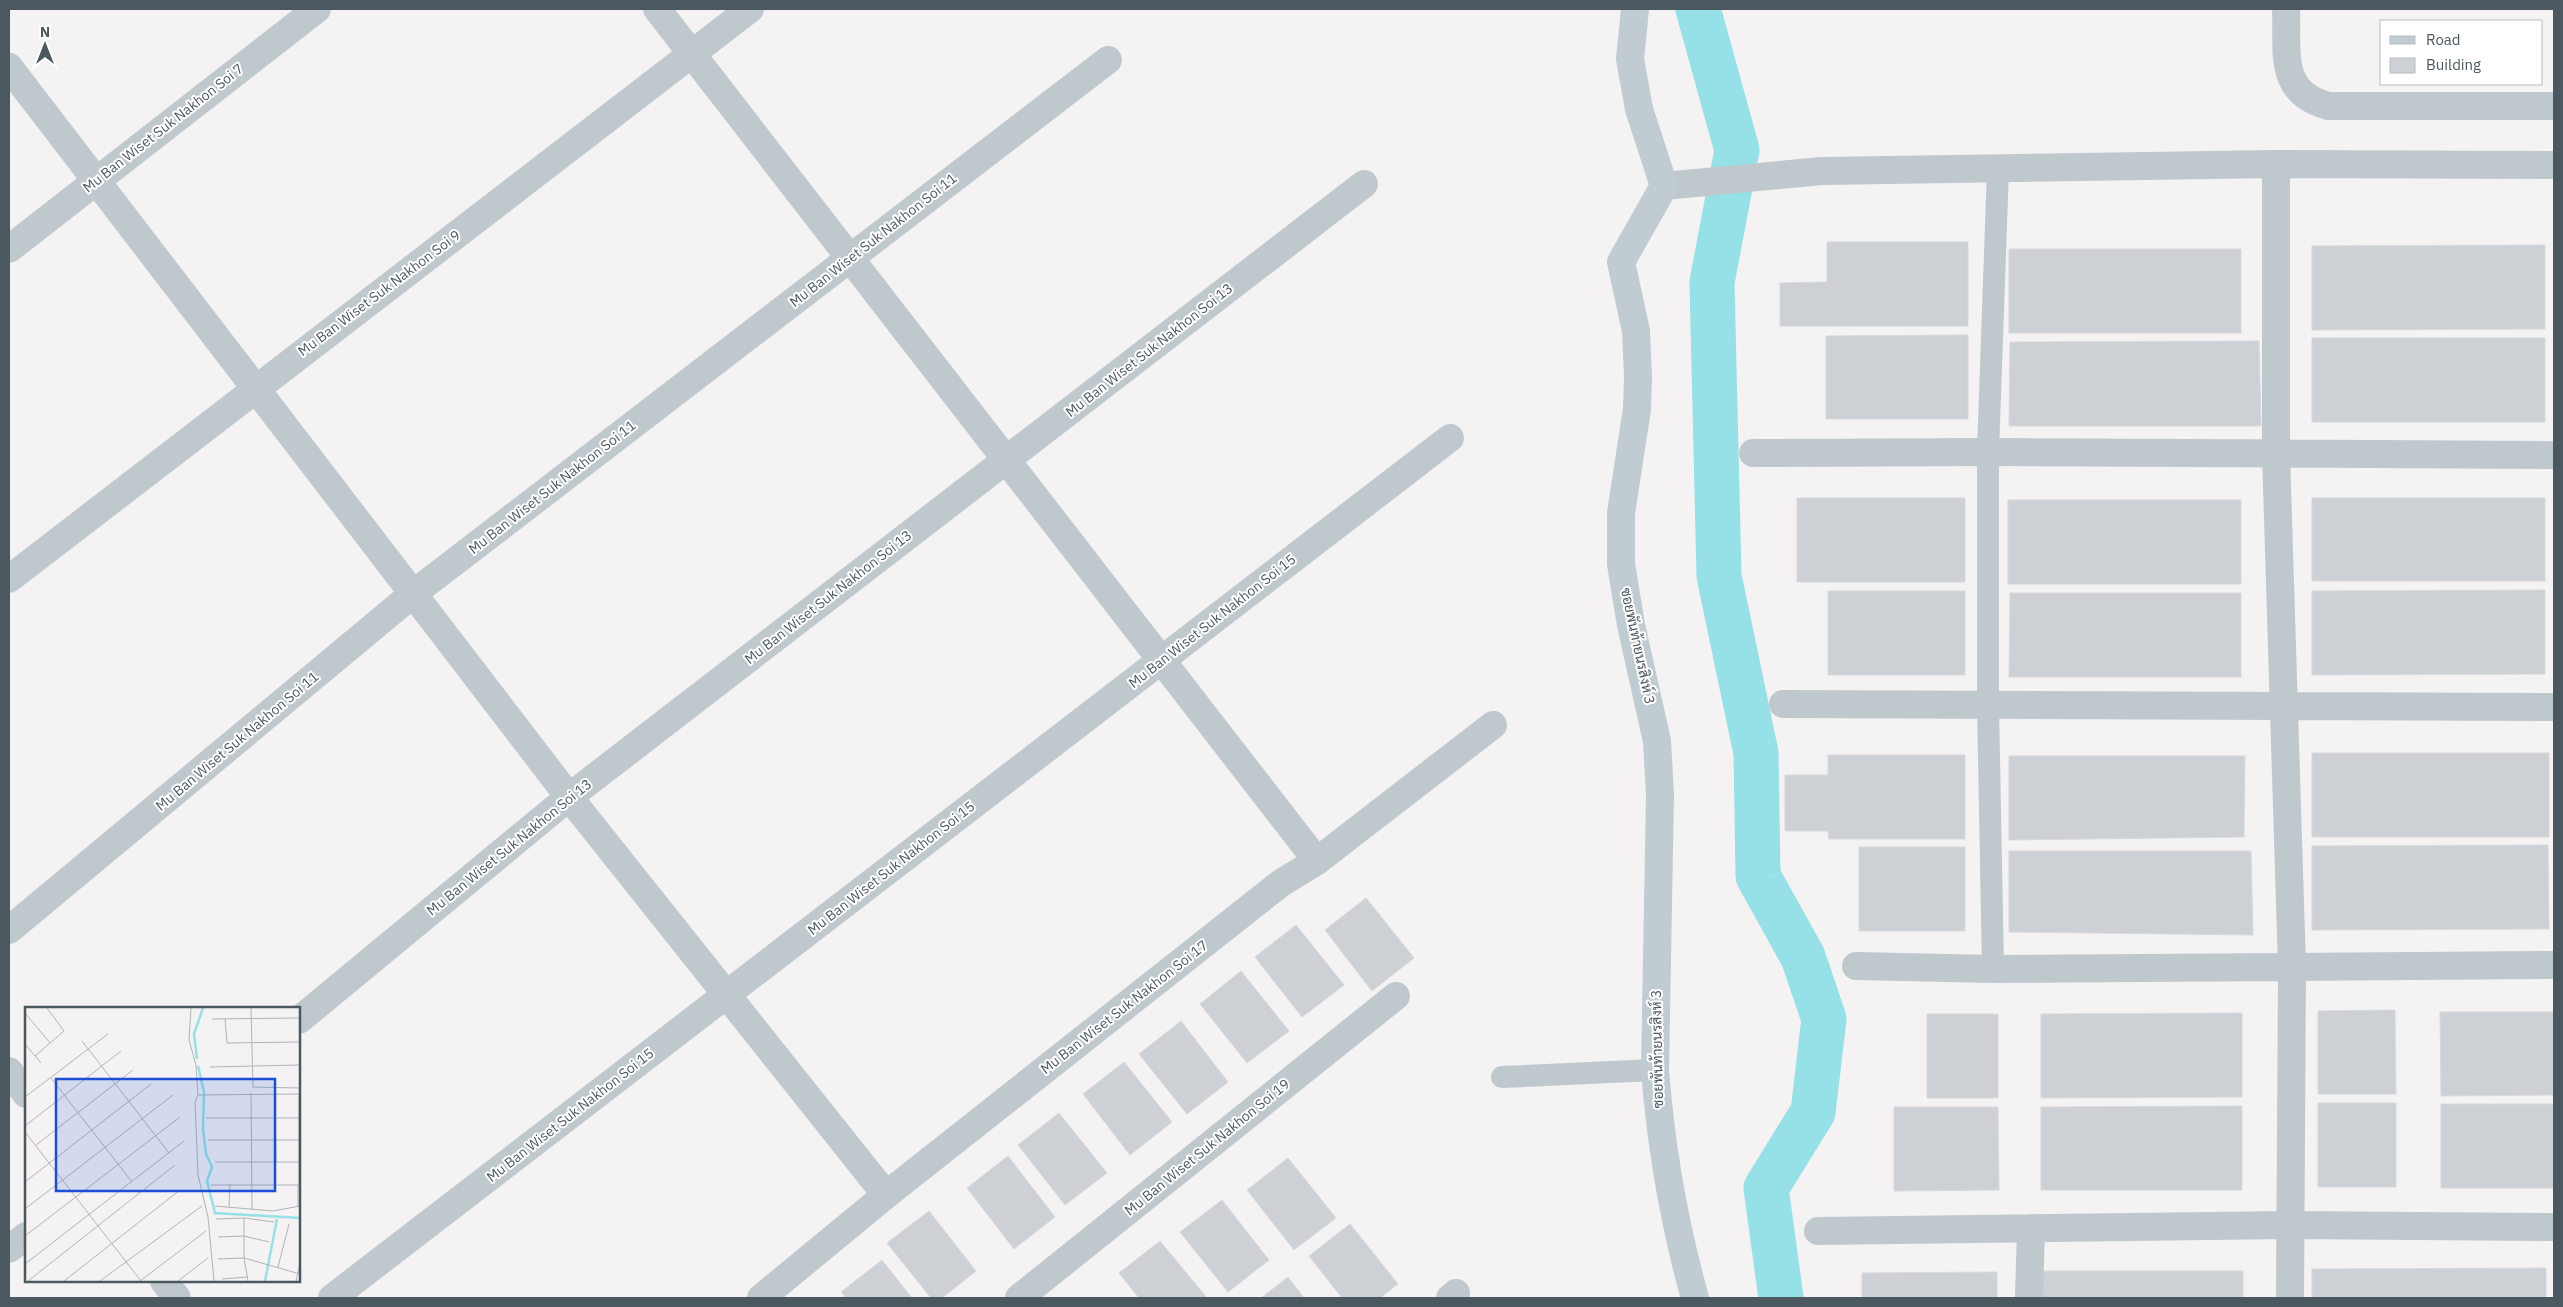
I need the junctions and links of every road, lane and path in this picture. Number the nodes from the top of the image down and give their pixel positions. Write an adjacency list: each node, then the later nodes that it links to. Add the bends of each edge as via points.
1 (317, 9): 13 (street, Mu Ban Wiset Suk Nakhon Soi 7)
2 (658, 9): 6 (street)
3 (750, 9): 6 (street, Mu Ban Wiset Suk Nakhon Soi 9)
4 (1635, 9): 15 (street, via 1630,59 1639,109)
5 (2286, 9): 9 (street, via 2289,74 2298,92 2312,102 2328,106)
6 (692, 53): 17 (street); 18 (street, Mu Ban Wiset Suk Nakhon Soi 9)
7 (1108, 60): 17 (street, Mu Ban Wiset Suk Nakhon Soi 11)
8 (9, 68): 13 (street)
9 (2554, 106)
10 (2276, 164): 11 (street); 12 (street); 22 (street)
11 (2554, 165)
12 (1998, 168): 15 (street, via 1822,171); 20 (lane)
13 (96, 179): 16 (street, Mu Ban Wiset Suk Nakhon Soi 7); 18 (street)
14 (1364, 184): 24 (street, Mu Ban Wiset Suk Nakhon Soi 13)
15 (1664, 186): 43 (street, ซอยพันท้ายนรสิงห์ 3, via 1621,262 1636,331 1638,378 1637,409 1621,513 1621,564 1657,741 1660,795)
16 (9, 248)
17 (850, 258): 24 (street); 26 (street, Mu Ban Wiset Suk Nakhon Soi 11)
18 (256, 387): 25 (street, Mu Ban Wiset Suk Nakhon Soi 9); 26 (street)
19 (1450, 438): 27 (street, Mu Ban Wiset Suk Nakhon Soi 15)
20 (1988, 452): 21 (street); 22 (street); 29 (lane)
21 (1753, 454)
22 (2276, 454): 23 (street); 30 (street)
23 (2554, 455)
24 (1007, 460): 27 (street); 33 (street, Mu Ban Wiset Suk Nakhon Soi 13)
25 (9, 579)
26 (414, 594): 33 (street); 35 (street, Mu Ban Wiset Suk Nakhon Soi 11)
27 (1162, 660): 34 (street); 40 (street, Mu Ban Wiset Suk Nakhon Soi 15)
28 (1783, 704): 29 (street)
29 (1988, 704): 30 (street); 39 (lane)
30 (2284, 707): 31 (street); 38 (street)
31 (2554, 707)
32 (1494, 725): 34 (street, Mu Ban Wiset Suk Nakhon Soi 17)
33 (569, 797): 40 (street); 42 (street, Mu Ban Wiset Suk Nakhon Soi 13)
34 (1317, 861): 47 (street, Mu Ban Wiset Suk Nakhon Soi 17, via 1281,883)
35 (9, 930)
36 (2554, 965): 38 (street)
37 (1856, 966): 39 (street)
38 (2292, 967): 39 (street); 48 (street)
39 (1993, 969)
40 (727, 995): 47 (street); 56 (street, Mu Ban Wiset Suk Nakhon Soi 15)
41 (1396, 996): 58 (street, Mu Ban Wiset Suk Nakhon Soi 19)
42 (300, 1019)
43 (1655, 1070): 45 (lane); 59 (street, ซอยพันท้ายนรสิงห์ 3, via 1676,1225)
44 (9, 1071): 46 (street)
45 (1502, 1077)
46 (25, 1093)
47 (886, 1195): 57 (street, Mu Ban Wiset Suk Nakhon Soi 17)
48 (2291, 1224): 49 (street); 50 (street); 61 (street)
49 (2554, 1227)
50 (2031, 1228): 51 (street); 60 (street)
51 (1818, 1231)
52 (25, 1237): 53 (street)
53 (9, 1249)
54 (165, 1282): 55 (street)
55 (177, 1298)
56 (332, 1298)
57 (760, 1298)
58 (1018, 1298)
59 (1695, 1298)
60 (2029, 1298)
61 (2290, 1298)

